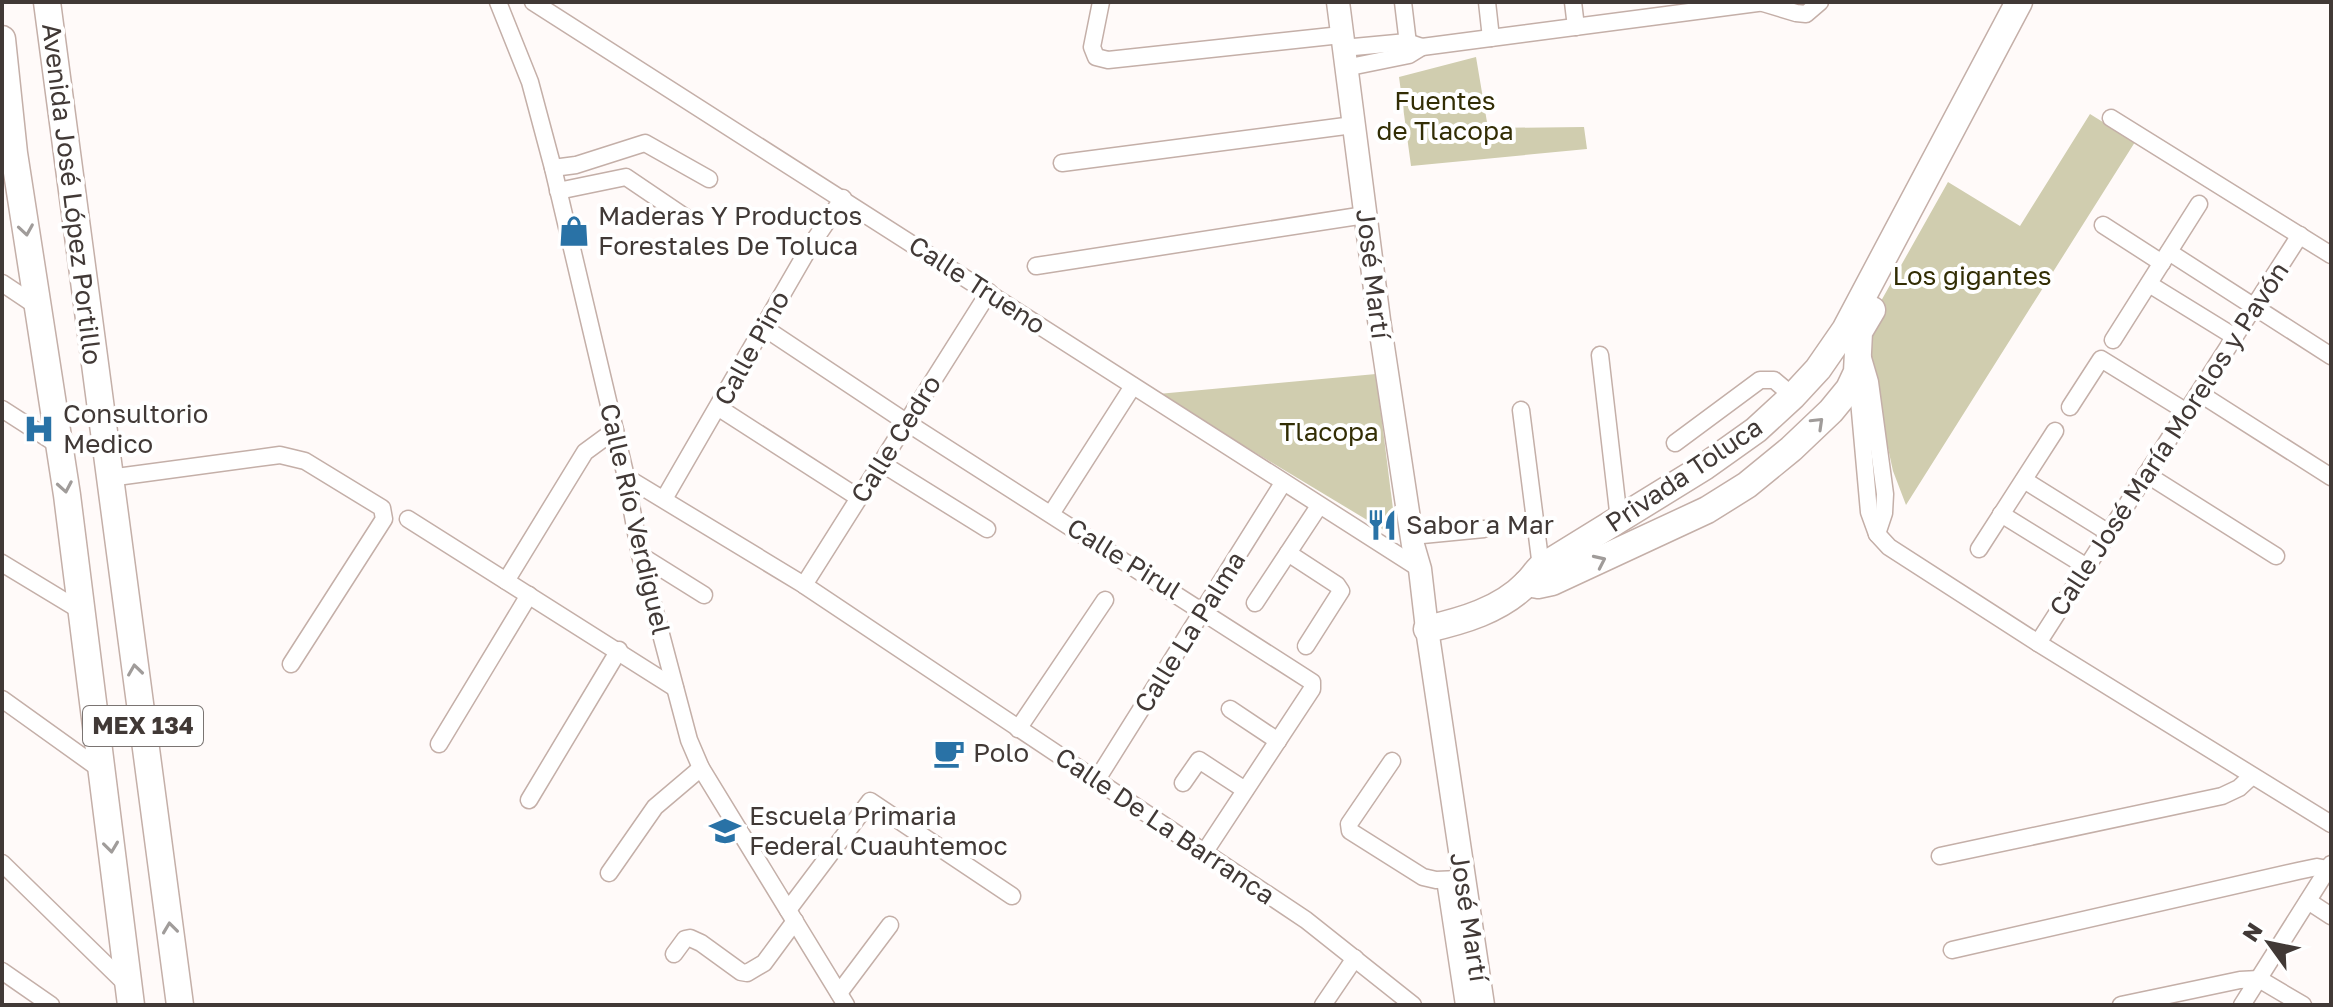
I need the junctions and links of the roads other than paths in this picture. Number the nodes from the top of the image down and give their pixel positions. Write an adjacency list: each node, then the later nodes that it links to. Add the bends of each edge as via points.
1 (47, 2): 64 (main road, Avenida José López Portillo / MEX 134)
2 (498, 2): 24 (street, Calle Río Verdiguel, via 530,82)
3 (533, 2): 27 (street, Calle Trueno)
4 (1101, 2): 19 (street, via 1092,47 1096,57 1108,60)
5 (1338, 2): 19 (main road, José Martí)
6 (1403, 2): 18 (street)
7 (1487, 2): 16 (street)
8 (1573, 2): 15 (street)
9 (1764, 2): 10 (street, via 1806,14); 13 (street)
10 (1820, 2)
11 (2019, 2): 44 (main road)
12 (2035, 2): 44 (main road)
13 (1744, 3): 14 (street)
14 (1658, 9): 15 (street)
15 (1576, 27): 16 (street)
16 (1491, 38): 18 (street)
17 (2, 39): 22 (main road, Avenida José López Portillo / MEX 134)
18 (1413, 48): 19 (street)
19 (1343, 50): 21 (main road, José Martí)
20 (2111, 118): 32 (street)
21 (1353, 125): 23 (street); 29 (main road, José Martí)
22 (8, 149): 40 (main road, Avenida José López Portillo / MEX 134, one-way to 40)
23 (1062, 163)
24 (553, 168): 25 (street, via 645,143); 26 (street, Calle Río Verdiguel)
25 (709, 179)
26 (558, 191): 30 (street, via 626,177); 56 (street, Calle Río Verdiguel)
27 (843, 198): 38 (street, Calle Trueno); 41 (street, Calle Pino)
28 (2199, 204): 34 (street)
29 (1365, 215): 35 (street); 80 (main road, José Martí)
30 (688, 219)
31 (2103, 225): 34 (street)
32 (2300, 235): 33 (street); 39 (street, Calle José María Morelos y Pavón)
33 (2331, 255)
34 (2166, 257): 37 (street); 39 (street)
35 (1036, 266)
36 (2, 283): 40 (street)
37 (2149, 284): 42 (street); 43 (street)
38 (989, 292): 47 (street, Calle Trueno); 55 (street, Calle Cedro)
39 (2255, 306): 42 (street, Calle José María Morelos y Pavón); 46 (street)
40 (38, 307): 59 (main road, Avenida José López Portillo / MEX 134)
41 (763, 327): 51 (street, Calle Pino); 55 (street, Calle Pirul)
42 (2235, 337): 48 (street, Calle José María Morelos y Pavón)
43 (2113, 340)
44 (1850, 348): 49 (main road, Privada Toluca); 77 (street, via 1867,498); 77 (street, via 1870,382 1885,494); 85 (main road, Privada Toluca, one-way to 44, via 1687,520 1747,485 1849,389)
45 (1600, 355): 73 (street)
46 (2331, 356)
47 (1133, 386): 66 (street, Calle Trueno); 70 (street)
48 (2199, 393): 54 (street, Calle José María Morelos y Pavón); 63 (street)
49 (1793, 396): 58 (street, via 1774,380 1760,380); 73 (main road, Privada Toluca, via 1716,459)
50 (2070, 407): 54 (street, via 2101,359)
51 (719, 408): 67 (street); 68 (street, Calle Pino)
52 (2, 409): 59 (street)
53 (1521, 410): 85 (street)
54 (2187, 412): 61 (street, Calle José María Morelos y Pavón)
55 (906, 422): 60 (street, Calle Cedro); 70 (street, Calle Pirul)
56 (615, 430): 62 (street, Calle Río Verdiguel); 86 (street, via 585,452)
57 (2055, 431): 65 (street)
58 (1675, 443)
59 (58, 445): 94 (main road, Avenida José López Portillo / MEX 134, one-way to 94)
60 (881, 463): 67 (street, Calle Cedro); 74 (street)
61 (2146, 474): 76 (street, Calle José María Morelos y Pavón); 82 (street)
62 (626, 477): 68 (street, Calle De La Barranca); 81 (street, Calle Río Verdiguel)
63 (2331, 477)
64 (109, 478): 92 (main road, Avenida José López Portillo / MEX 134); 99 (street, via 292,456 382,508 384,519)
65 (2024, 480): 71 (street); 76 (street)
66 (1283, 483): 69 (street, Calle Trueno); 93 (street, Calle La Palma)
67 (859, 498): 87 (street, Calle Cedro)
68 (664, 499): 87 (street, Calle De La Barranca)
69 (1319, 506): 79 (street); 80 (street, Calle Trueno)
70 (1051, 514): 93 (street, Calle Pirul)
71 (2001, 514): 78 (street); 84 (street)
72 (408, 519): 86 (street)
73 (1619, 520): 85 (main road, Privada Toluca)
74 (987, 529)
75 (1484, 529): 80 (street)
76 (2109, 533): 84 (street, Calle José María Morelos y Pavón)
77 (1877, 534): 96 (street, via 1899,554)
78 (1979, 549)
79 (1288, 553): 91 (street); 97 (street, via 1341,591)
80 (1413, 553): 95 (main road, José Martí); 120 (main road, José Martí)
81 (640, 555): 89 (street); 100 (street, Calle Río Verdiguel)
82 (2276, 556)
83 (3, 567): 94 (street)
84 (2087, 567): 96 (street, Calle José María Morelos y Pavón)
85 (1537, 579): 95 (main road, Privada Toluca, via 1473,617)
86 (506, 581): 88 (street)
87 (804, 585): 103 (street, Calle De La Barranca)
88 (529, 595): 98 (street); 105 (street)
89 (704, 595)
90 (1105, 600): 103 (street)
91 (1255, 603)
92 (125, 604): 94 (main road, via 119,622 108,628 90,623); 134 (main road, Avenida José López Portillo / MEX 134, one-way to 92)
93 (1204, 610): 104 (street, Calle Pirul, via 1312,682); 110 (street, Calle La Palma)
94 (81, 611): 108 (main road, Avenida José López Portillo / MEX 134)
95 (1427, 629): 120 (main road, José Martí)
96 (2038, 643): 109 (street)
97 (1306, 646)
98 (619, 650): 100 (street); 113 (street)
99 (291, 664)
100 (675, 688): 107 (street, Calle Río Verdiguel)
101 (2, 699): 108 (street)
102 (1230, 709): 104 (street)
103 (1018, 729): 110 (street, Calle De La Barranca)
104 (1278, 741): 112 (street, Calle Pirul)
105 (439, 744)
106 (1392, 761): 120 (street, via 1349,824 1350,831 1417,874)
107 (701, 768): 119 (street, via 655,807); 123 (street, Calle Río Verdiguel)
108 (101, 770): 131 (main road, Avenida José López Portillo / MEX 134, one-way to 131)
109 (2252, 776): 114 (street); 116 (street, via 2222,796)
110 (1096, 781): 115 (street, Calle De La Barranca)
111 (1183, 783): 112 (street, via 1199,760)
112 (1245, 790): 115 (street, Calle Pirul)
113 (529, 800)
114 (2331, 824)
115 (1204, 853): 128 (street, Calle De La Barranca)
116 (1940, 856)
117 (2, 863): 131 (street)
118 (2329, 866): 122 (street); 126 (street)
119 (609, 873)
120 (1456, 879): 137 (main road, José Martí); 138 (main road, José Martí)
121 (1012, 896): 123 (street, via 870,801)
122 (2308, 901): 124 (street); 130 (street)
123 (791, 915): 127 (street, via 764,963 747,973 695,940 685,939); 132 (street, Calle Río Verdiguel)
124 (2331, 916)
125 (890, 925): 132 (street)
126 (1952, 950)
127 (674, 954)
128 (1355, 958): 135 (street); 136 (street, Calle De La Barranca)
129 (2, 971): 133 (street)
130 (2259, 979): 139 (street); 140 (street); 141 (street)
131 (129, 995)
132 (843, 999)
133 (51, 1005)
134 (180, 1005)
135 (1323, 1005)
136 (1413, 1005)
137 (1467, 1005)
138 (1483, 1005)
139 (2121, 1005)
140 (2242, 1005)
141 (2303, 1005)

